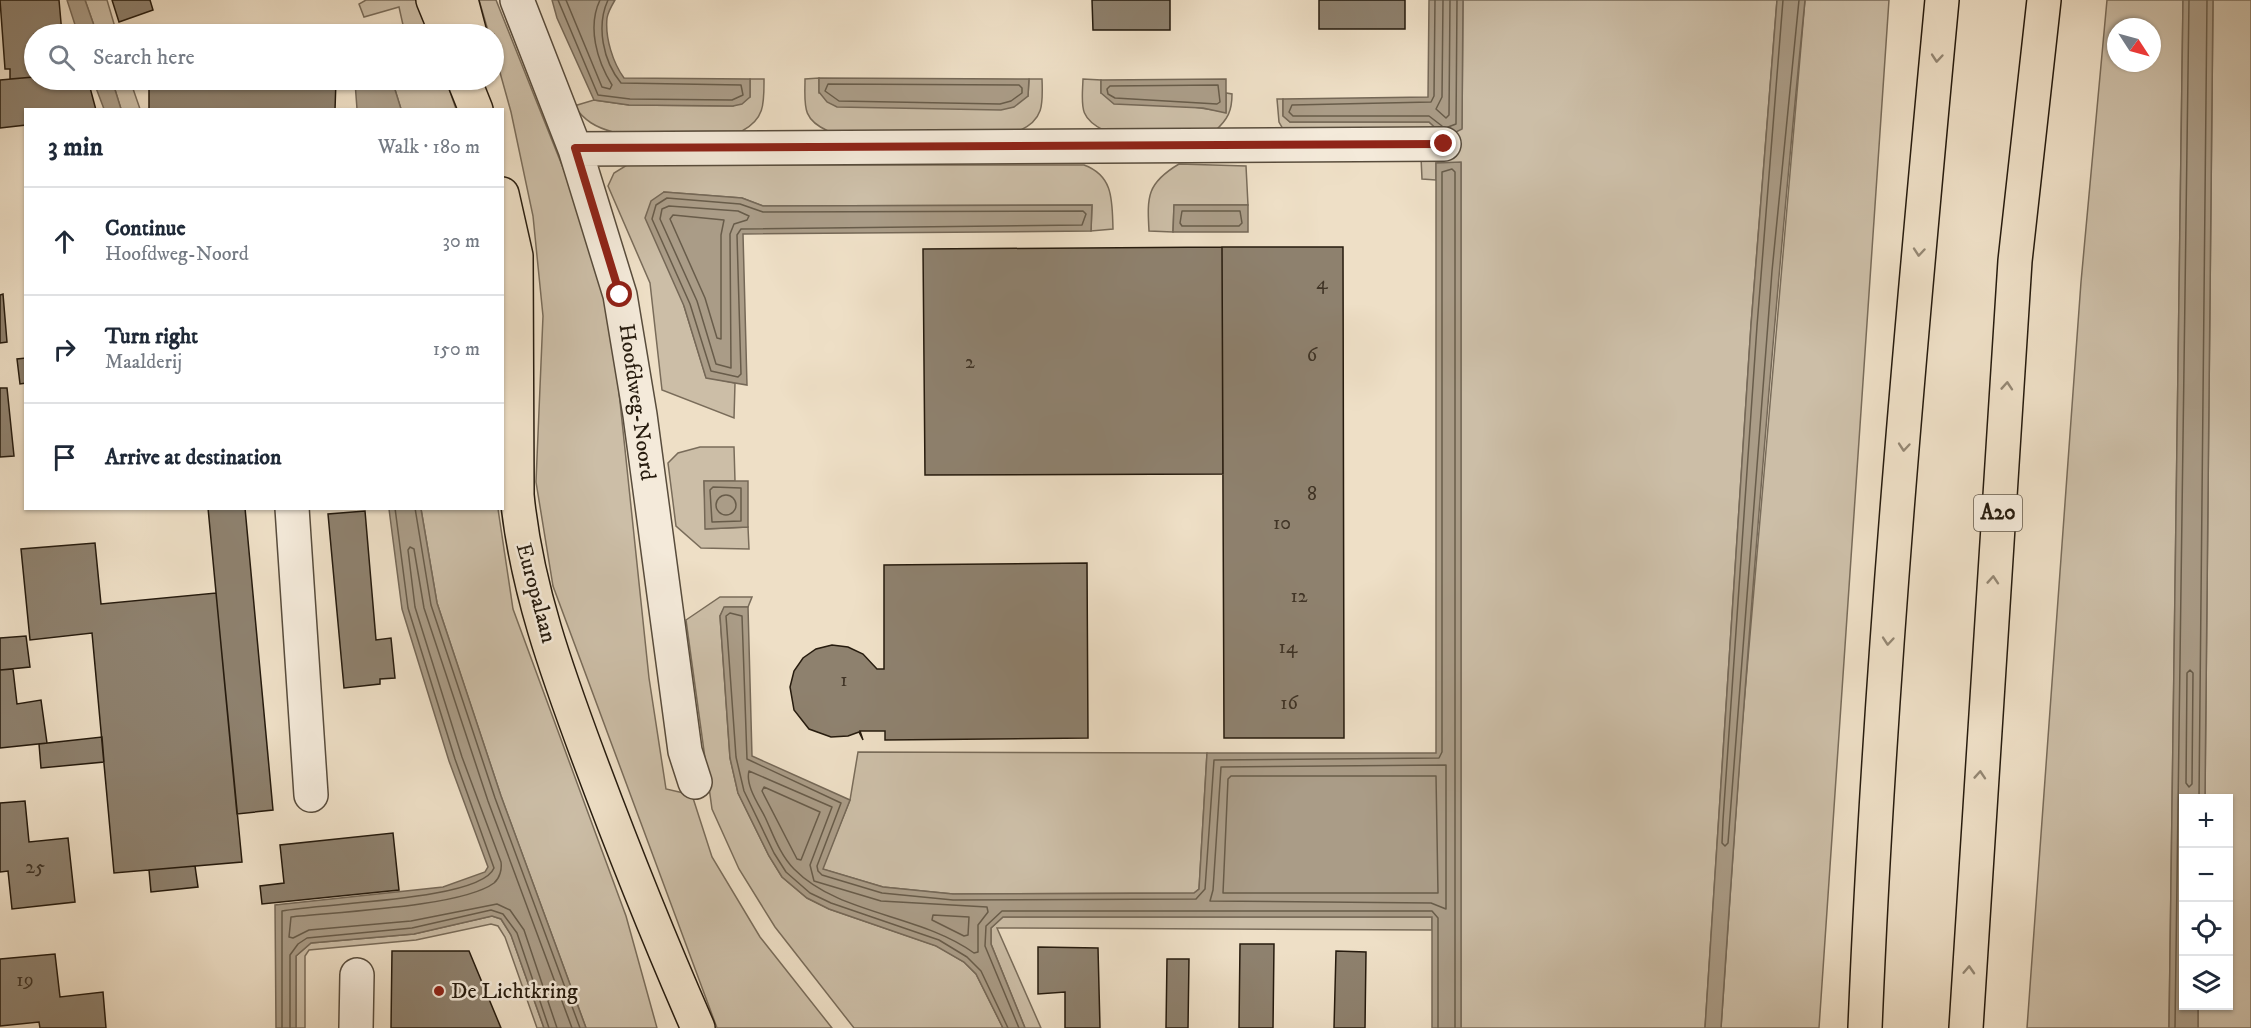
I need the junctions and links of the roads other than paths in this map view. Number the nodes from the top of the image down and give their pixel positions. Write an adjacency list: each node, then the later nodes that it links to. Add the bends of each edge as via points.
1 (433, 0): 6 (main road)
2 (460, 0): 7 (main road)
3 (517, 0): 13 (street, Hoofdweg-Noord)
4 (1942, 0): 24 (main road, one-way to 24, via 1874,814)
5 (2044, 0): 25 (main road, A20, one-way to 5, via 2015,261)
6 (443, 24)
7 (467, 24)
8 (468, 90): 10 (main road)
9 (481, 90): 11 (main road)
10 (475, 108)
11 (484, 108)
12 (1444, 144): 13 (street)
13 (575, 148): 17 (street, Hoofdweg-Noord, via 620,295 685,751)
14 (504, 203): 15 (main road, Europalaan, via 516,256)
15 (510, 337): 19 (main road, Europalaan, via 520,533 534,596 563,687)
16 (292, 510): 18 (street)
17 (694, 782)
18 (311, 795)
19 (644, 906): 22 (main road, Europalaan); 23 (main road, Europalaan)
20 (357, 975): 21 (street)
21 (356, 1028)
22 (674, 1028)
23 (698, 1028)
24 (1865, 1028)
25 (1966, 1028)

